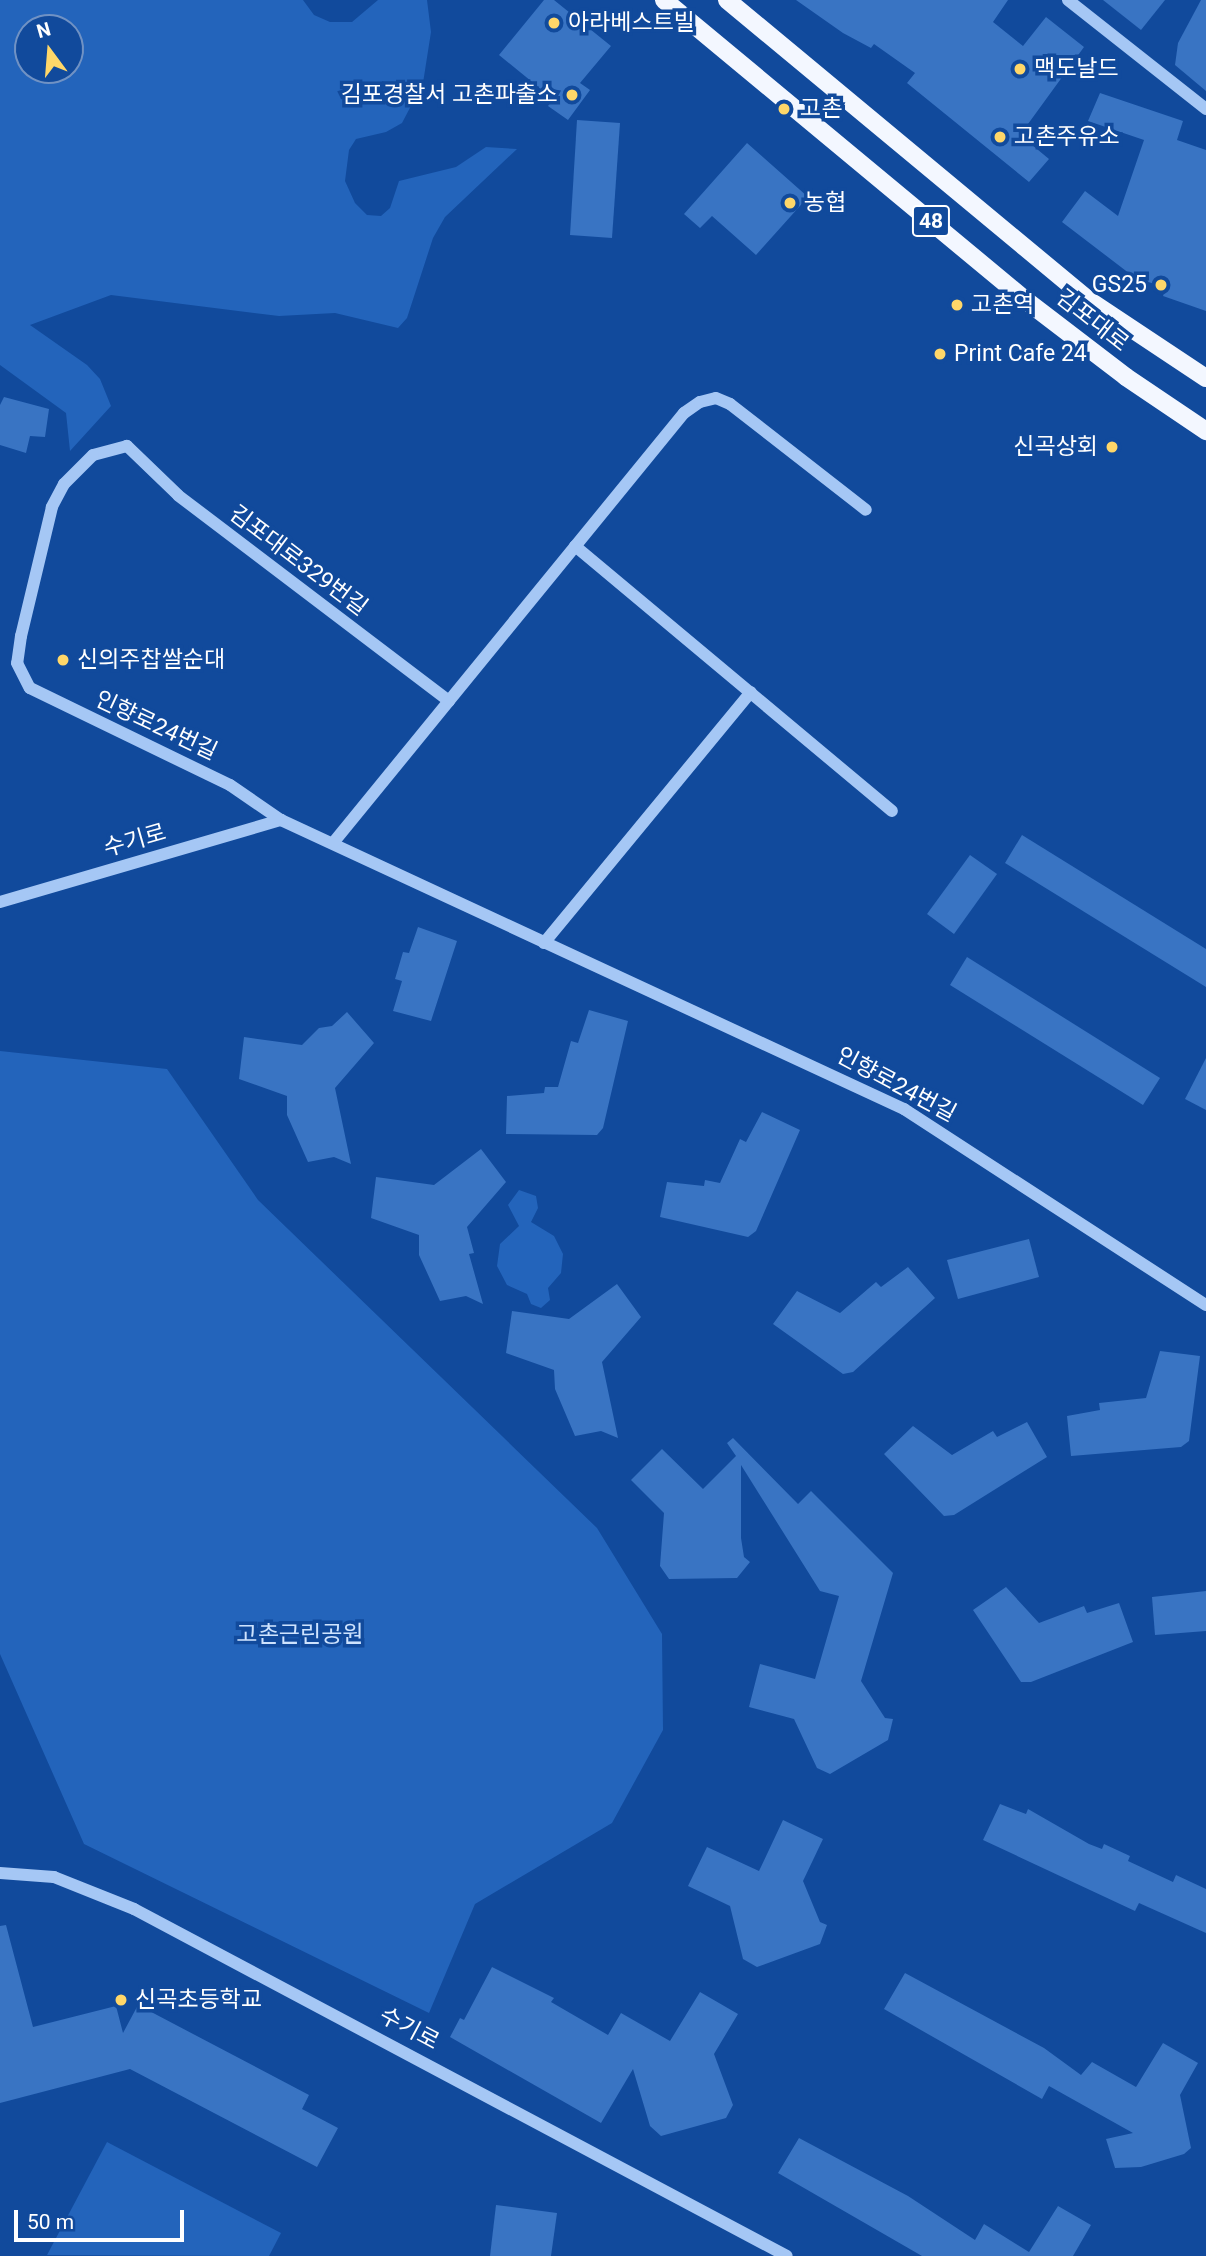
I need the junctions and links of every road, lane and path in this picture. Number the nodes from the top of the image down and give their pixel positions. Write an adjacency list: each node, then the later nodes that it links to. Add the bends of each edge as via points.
1 (664, 0): 6 (main road, 김포대로 / 48, via 1028,302)
2 (727, 0): 5 (main road, 김포대로 / 48, via 1090,301)
3 (1068, 0): 4 (street)
4 (1206, 110)
5 (1206, 378)
6 (1206, 431)
7 (127, 446): 11 (street, 김포대로329번길, via 178,495); 13 (street, 인향로24번길, via 93,456 64,484 52,507 21,636 20,676 49,698 238,790)
8 (866, 510): 9 (street, via 730,404 716,398 684,413)
9 (575, 546): 10 (street); 11 (street)
10 (751, 692): 12 (street); 16 (street)
11 (449, 701): 14 (street)
12 (892, 811)
13 (281, 820): 14 (street, 인향로24번길); 15 (street, 수기로)
14 (333, 843): 16 (street, 인향로24번길)
15 (0, 902)
16 (544, 943): 17 (street, 인향로24번길, via 904,1109)
17 (1206, 1305)
18 (0, 1872): 19 (street, 수기로, via 54,1877 134,1909)
19 (787, 2256)

